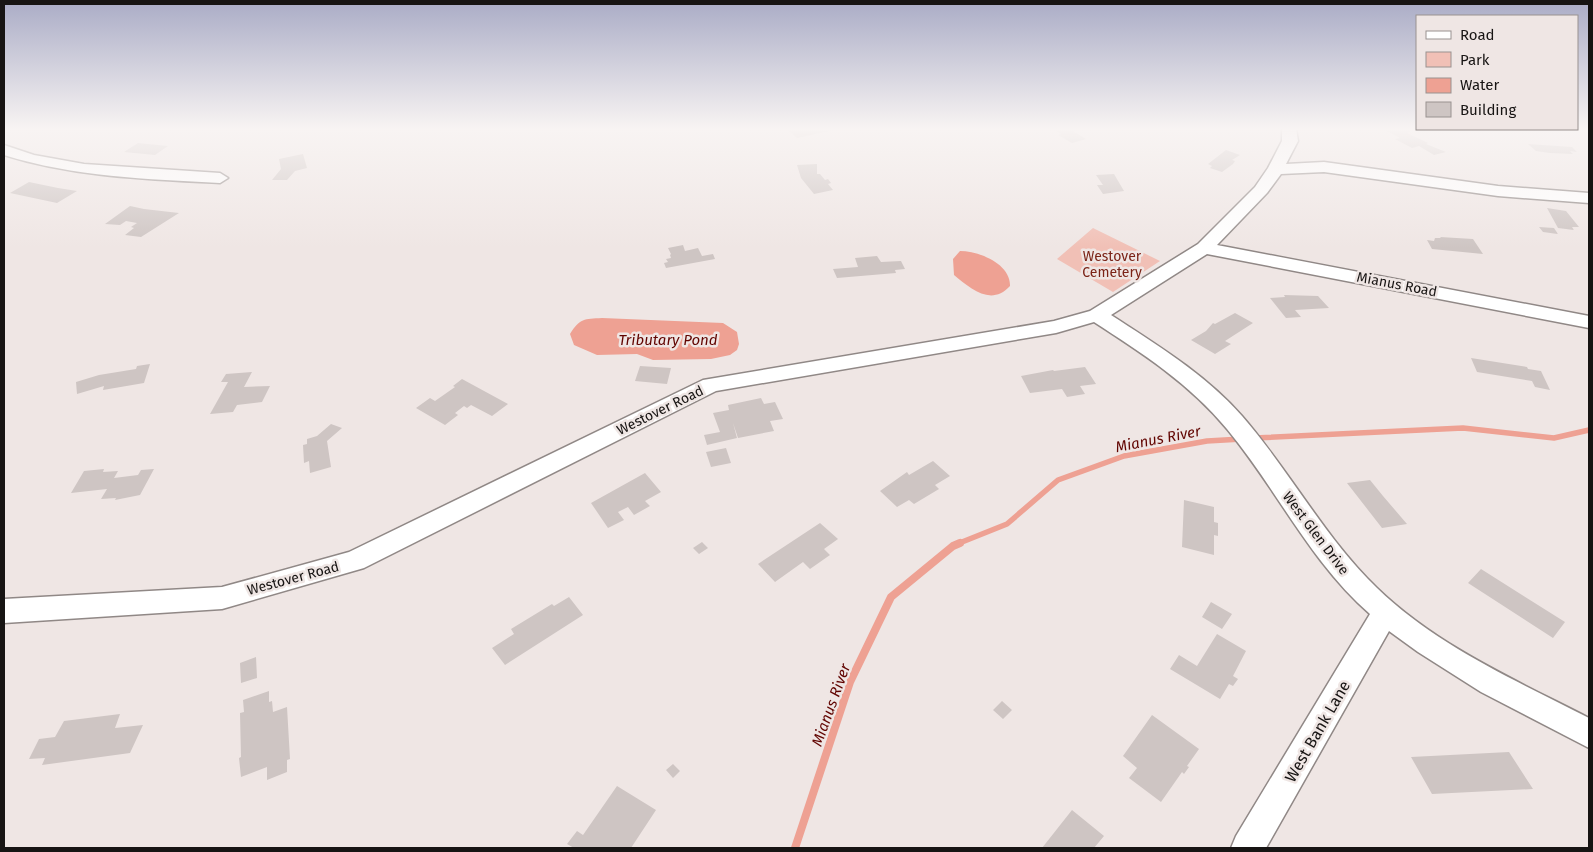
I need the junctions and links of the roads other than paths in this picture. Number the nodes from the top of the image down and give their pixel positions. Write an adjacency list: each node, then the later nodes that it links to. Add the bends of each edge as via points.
1 (92, 169): 5 (street)
2 (1276, 169): 3 (street); 7 (street, Westover Road, via 1261,190)
3 (1282, 169)
4 (1337, 169): 6 (street, via 1498,191)
5 (220, 178)
6 (1589, 198)
7 (1204, 248): 8 (street, Westover Road); 9 (street, Mianus Road)
8 (1097, 315): 10 (street, Westover Road, via 1056,327 710,385 354,561 222,598); 11 (street, West Glen Drive, via 1182,372 1233,421 1343,572)
9 (1589, 322)
10 (4, 612)
11 (1385, 613): 12 (street, West Glen Drive, via 1466,668); 13 (street, West Bank Lane)
12 (1589, 734)
13 (1248, 848)

